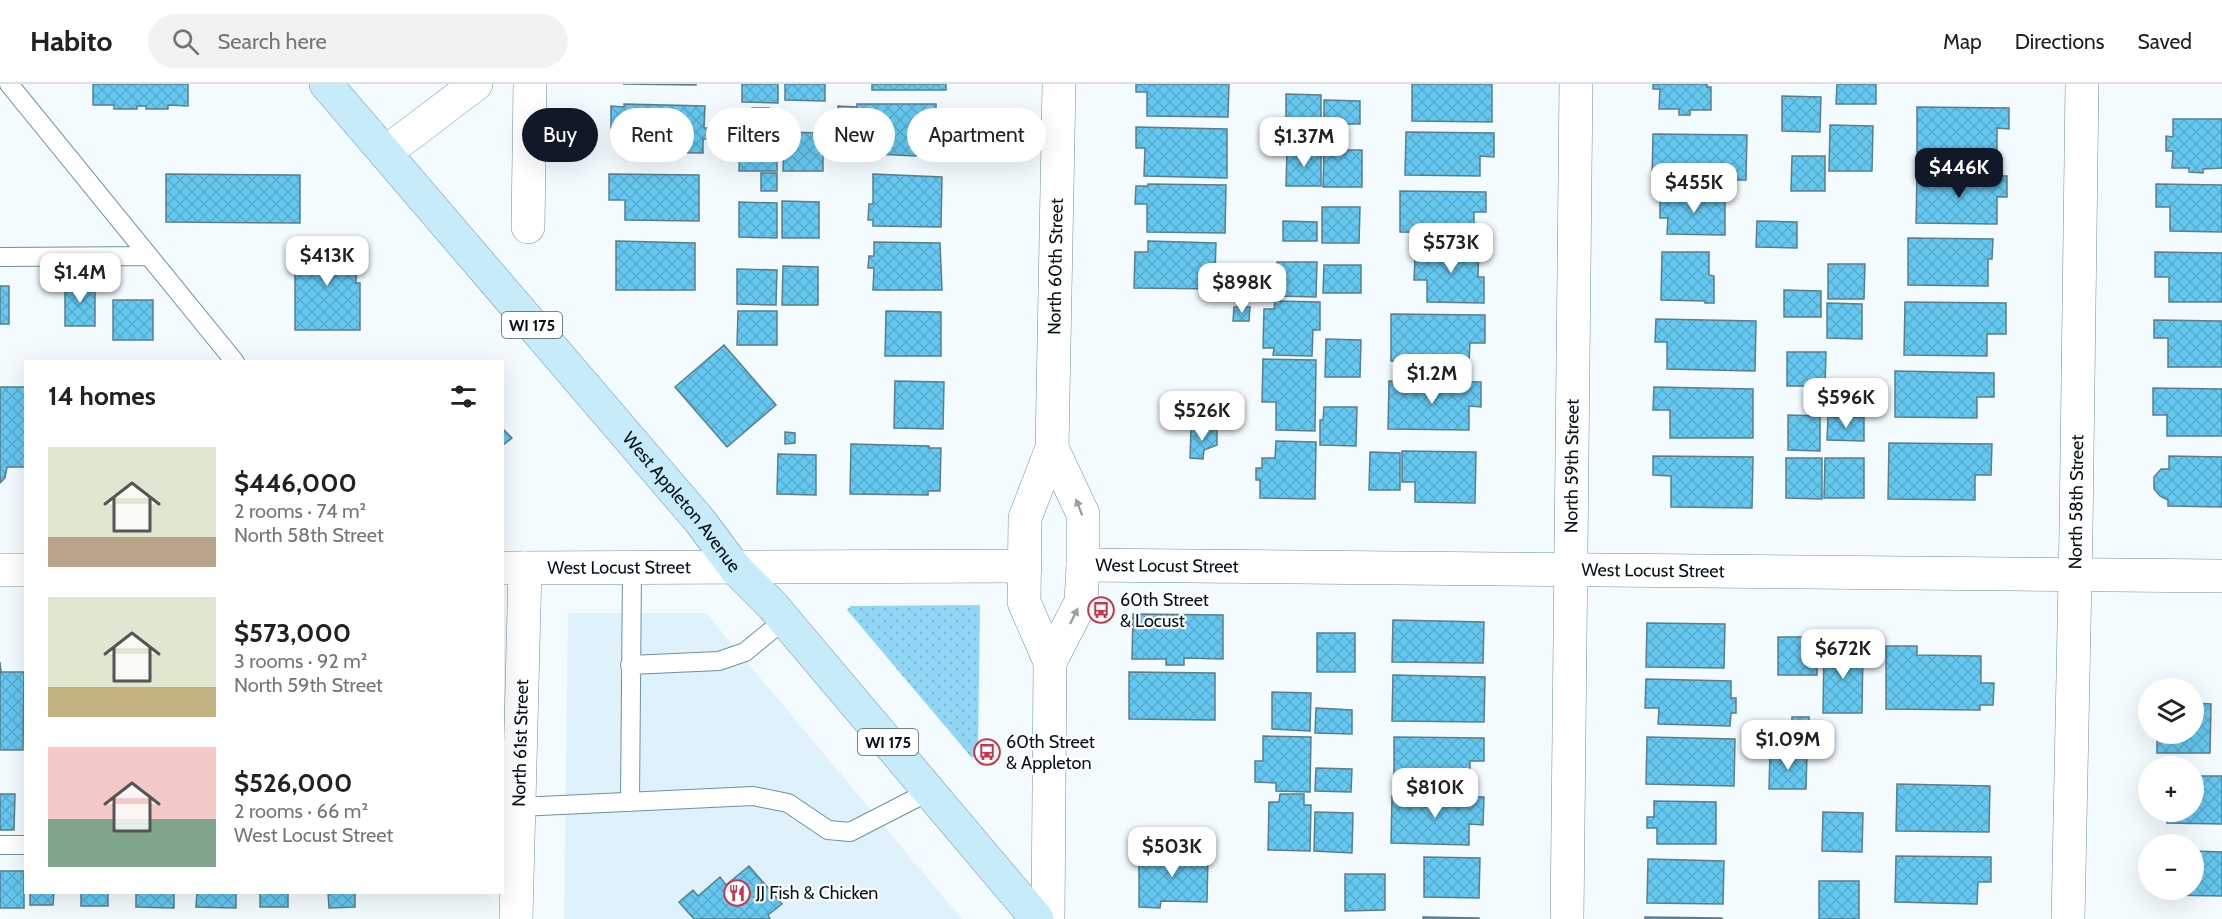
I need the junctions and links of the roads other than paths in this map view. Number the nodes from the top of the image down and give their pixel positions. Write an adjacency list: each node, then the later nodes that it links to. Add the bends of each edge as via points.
1 (9, 84): 10 (lane)
2 (326, 84): 8 (main road, West Appleton Avenue / WI 175)
3 (476, 84): 8 (street)
4 (530, 84): 9 (street)
5 (1059, 84): 13 (street, North 60th Street)
6 (1576, 84): 19 (street, North 59th Street)
7 (2082, 84): 22 (street, North 58th Street)
8 (385, 153): 18 (main road, West Appleton Avenue / WI 175)
9 (528, 227)
10 (148, 256): 11 (lane); 12 (lane)
11 (0, 257)
12 (232, 360)
13 (1052, 447): 14 (street, North 60th Street, one-way to 13, via 1083,514); 15 (street, North 60th Street, via 1025,518)
14 (1083, 565): 19 (street, West Locust Street); 25 (street, North 60th Street, one-way to 14, via 1081,602)
15 (1024, 566): 18 (street, West Locust Street); 25 (street, North 60th Street, via 1024,602)
16 (514, 568): 17 (street, West Locust Street); 29 (street, North 61st Street)
17 (632, 568): 18 (street, West Locust Street); 26 (lane)
18 (735, 568): 24 (main road, West Appleton Avenue / WI 175)
19 (1572, 569): 22 (street, West Locust Street); 36 (street, North 59th Street)
20 (0, 570): 21 (street)
21 (24, 570)
22 (2076, 574): 23 (street, West Locust Street); 37 (street, North 58th Street)
23 (2222, 576)
24 (784, 620): 26 (lane, via 745,652 720,661); 27 (main road, West Appleton Avenue / WI 175)
25 (1050, 662): 35 (street, North 60th Street)
26 (630, 666): 28 (lane)
27 (930, 791): 28 (lane, via 850,832 828,830 788,803 753,796); 34 (main road, West Appleton Avenue / WI 175)
28 (630, 802): 29 (lane)
29 (519, 807): 30 (street, North 61st Street)
30 (510, 842): 33 (street, North 61st Street)
31 (0, 845): 32 (lane)
32 (24, 845)
33 (516, 919)
34 (1037, 919)
35 (1048, 919)
36 (1567, 919)
37 (2068, 919)

